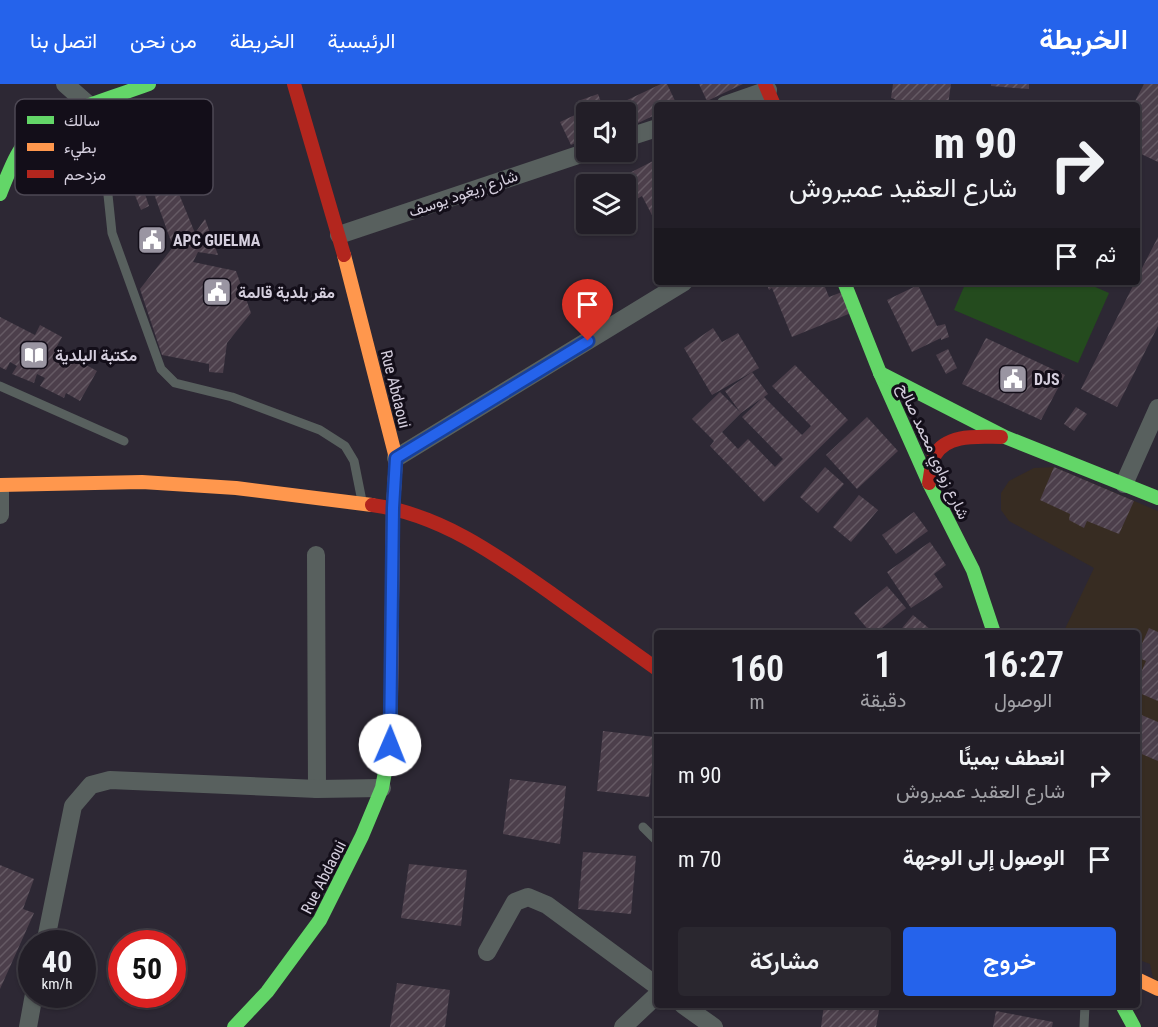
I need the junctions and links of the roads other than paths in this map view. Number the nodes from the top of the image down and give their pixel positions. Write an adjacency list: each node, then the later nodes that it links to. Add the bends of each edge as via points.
1 (65, 84): 5 (street)
2 (149, 84): 6 (main road)
3 (294, 84): 14 (main road, Rue Abdaoui)
4 (769, 93): 7 (street)
5 (82, 99)
6 (109, 99)
7 (735, 102)
8 (654, 129): 9 (street)
9 (636, 135)
10 (576, 156): 14 (street, شارع زيغود يوسف)
11 (15, 158): 12 (main road)
12 (0, 194)
13 (108, 195): 27 (lane, via 112,233 161,369 175,383 243,401 320,430 345,446 354,461)
14 (339, 235): 22 (main road, Rue Abdaoui)
15 (679, 285): 22 (street)
16 (845, 285): 17 (main road, شارع زواوي محمد صالح)
17 (880, 373): 20 (main road); 23 (main road, شارع زواوي محمد صالح)
18 (0, 386): 21 (lane)
19 (1158, 408): 24 (street)
20 (1005, 437): 23 (main road, via 953,441 939,450); 24 (main road)
21 (124, 441)
22 (396, 458): 28 (main road, Rue Abdaoui)
23 (929, 483): 31 (main road, شارع زواوي محمد صالح, via 973,570)
24 (1124, 484): 26 (main road)
25 (0, 487): 27 (main road, via 142,482); 29 (street)
26 (1158, 498)
27 (362, 503): 28 (main road)
28 (393, 508): 32 (main road, via 488,549); 33 (main road, Rue Abdaoui, via 390,745)
29 (0, 515)
30 (316, 555): 34 (street)
31 (993, 630)
32 (654, 667)
33 (382, 788): 34 (street); 49 (main road, Rue Abdaoui, via 320,920 267,992)
34 (317, 789): 37 (street, via 110,780 92,785 72,806)
35 (643, 827): 36 (lane)
36 (654, 838)
37 (48, 930)
38 (487, 952): 40 (street, via 515,902 528,897 547,905)
39 (1140, 980): 41 (main road)
40 (654, 984)
41 (1158, 989)
42 (654, 998): 50 (street)
43 (31, 1008): 48 (street)
44 (687, 1008): 51 (street)
45 (1084, 1008): 52 (lane)
46 (1124, 1008): 53 (main road)
47 (1136, 1008): 54 (main road)
48 (28, 1027)
49 (234, 1027)
50 (623, 1027)
51 (714, 1027)
52 (1084, 1027)
53 (1134, 1027)
54 (1142, 1027)

